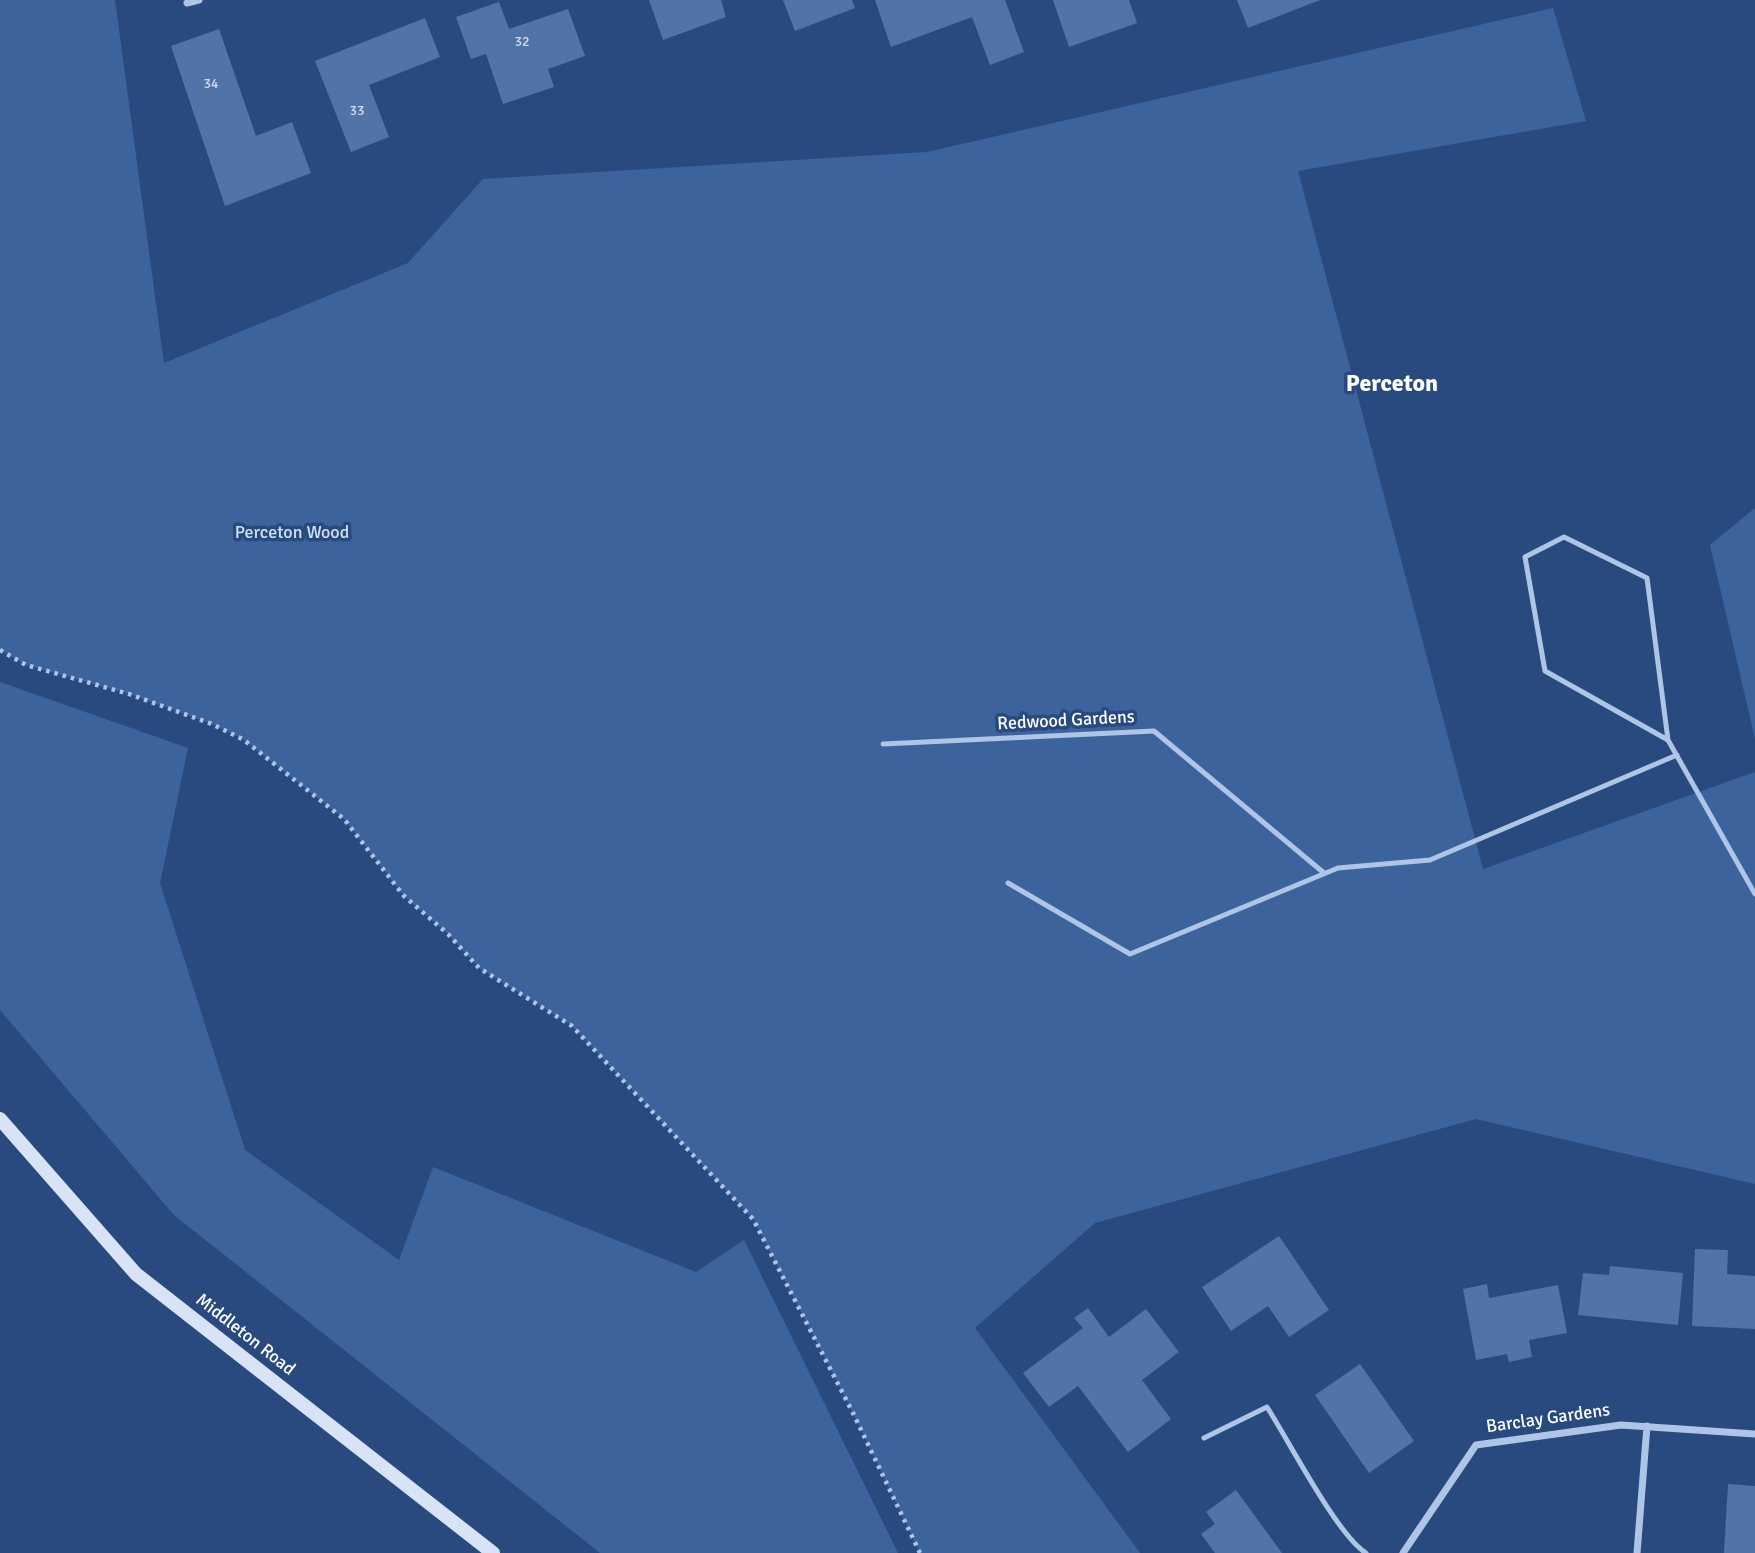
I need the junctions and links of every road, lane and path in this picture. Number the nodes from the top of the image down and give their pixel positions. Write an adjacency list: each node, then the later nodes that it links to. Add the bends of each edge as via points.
1 (199, 0): 2 (street)
2 (187, 3)
3 (0, 650): 15 (path, via 26,665 129,694 244,740 344,819 404,896 479,968 572,1026 753,1219)
4 (1668, 740): 4 (lane, via 1647,578 1564,537 1525,557 1545,671); 6 (lane)
5 (883, 744): 7 (lane, Redwood Gardens, via 1154,731)
6 (1677, 755): 7 (lane, via 1430,860); 9 (lane)
7 (1324, 873): 8 (lane, via 1130,954)
8 (1008, 883)
9 (1755, 894)
10 (0, 1119): 14 (main road, Middleton Road, via 136,1274)
11 (1647, 1426): 12 (street, Barclay Gardens); 17 (street, Barclay Gardens, via 1622,1425 1476,1445); 18 (street)
12 (1755, 1434)
13 (1204, 1438): 16 (lane, via 1267,1407 1341,1528)
14 (493, 1553)
15 (920, 1553)
16 (1366, 1553)
17 (1403, 1553)
18 (1637, 1553)

